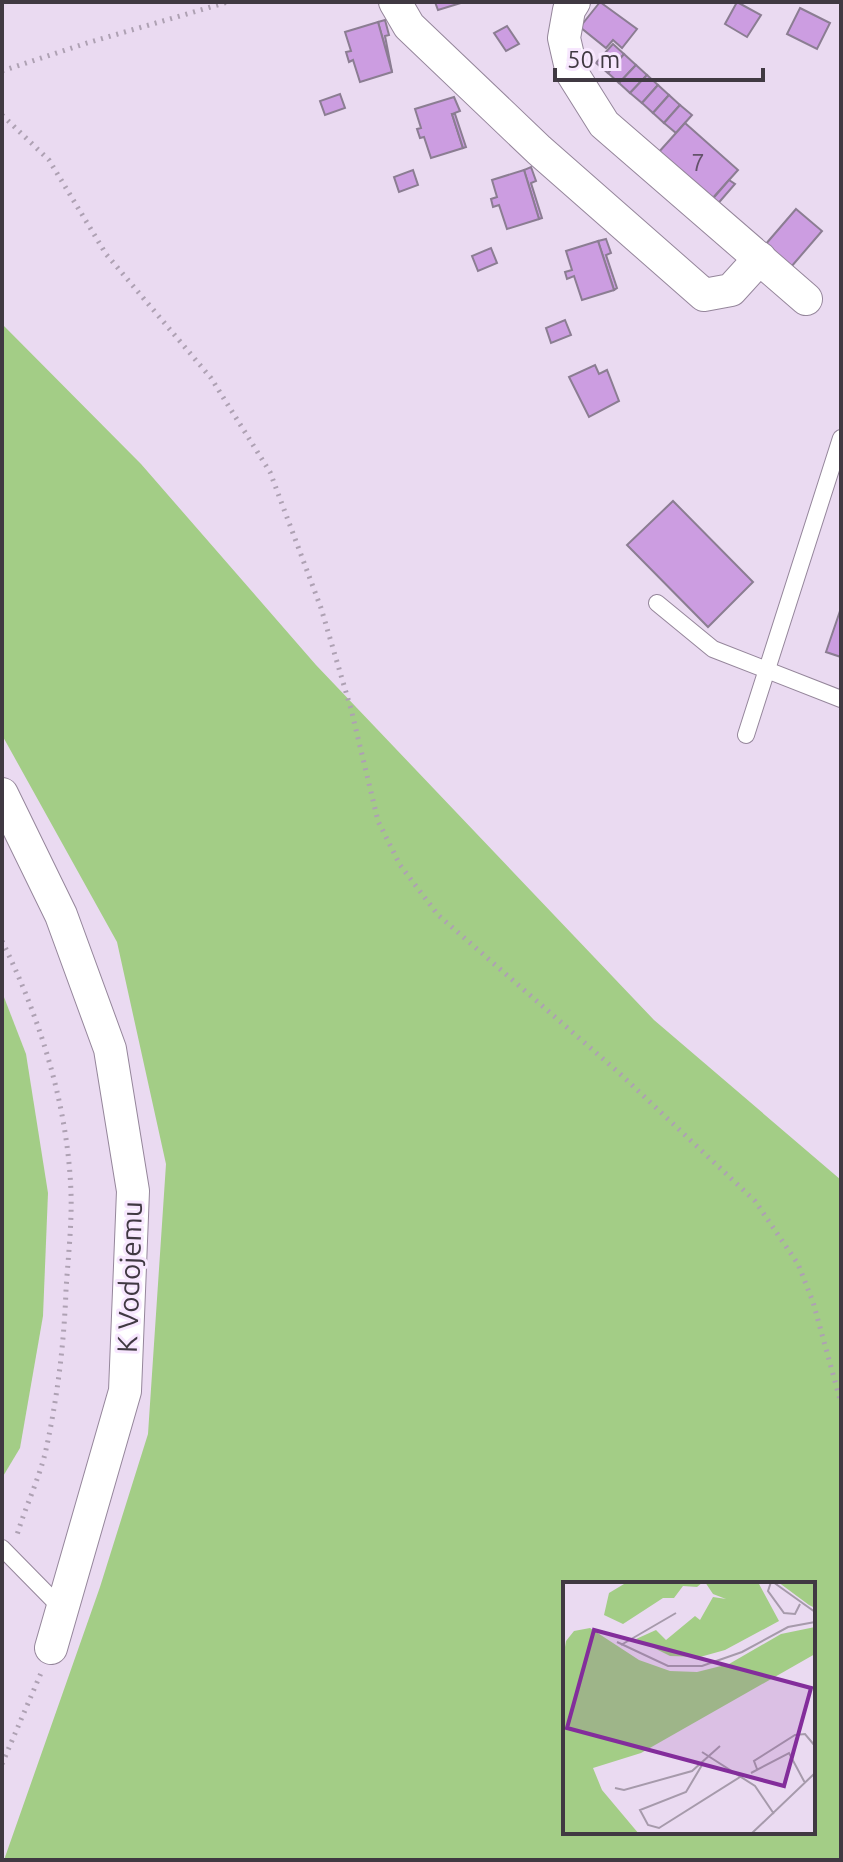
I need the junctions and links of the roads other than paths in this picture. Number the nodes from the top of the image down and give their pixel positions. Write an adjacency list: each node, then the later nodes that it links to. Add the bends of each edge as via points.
1 (395, 2): 3 (street, via 409,26 539,150 704,295 731,290)
2 (574, 2): 3 (street, via 564,38 572,73 604,124)
3 (760, 258): 4 (street)
4 (806, 299)
5 (841, 438): 7 (lane)
6 (657, 603): 7 (lane, via 713,649)
7 (767, 669): 8 (lane); 9 (lane)
8 (841, 699)
9 (746, 735)
10 (2, 794): 12 (street, K Vodojemu, via 61,915 110,1049 133,1191 125,1391)
11 (6, 1553): 12 (lane)
12 (62, 1609): 13 (street, K Vodojemu)
13 (51, 1648)

